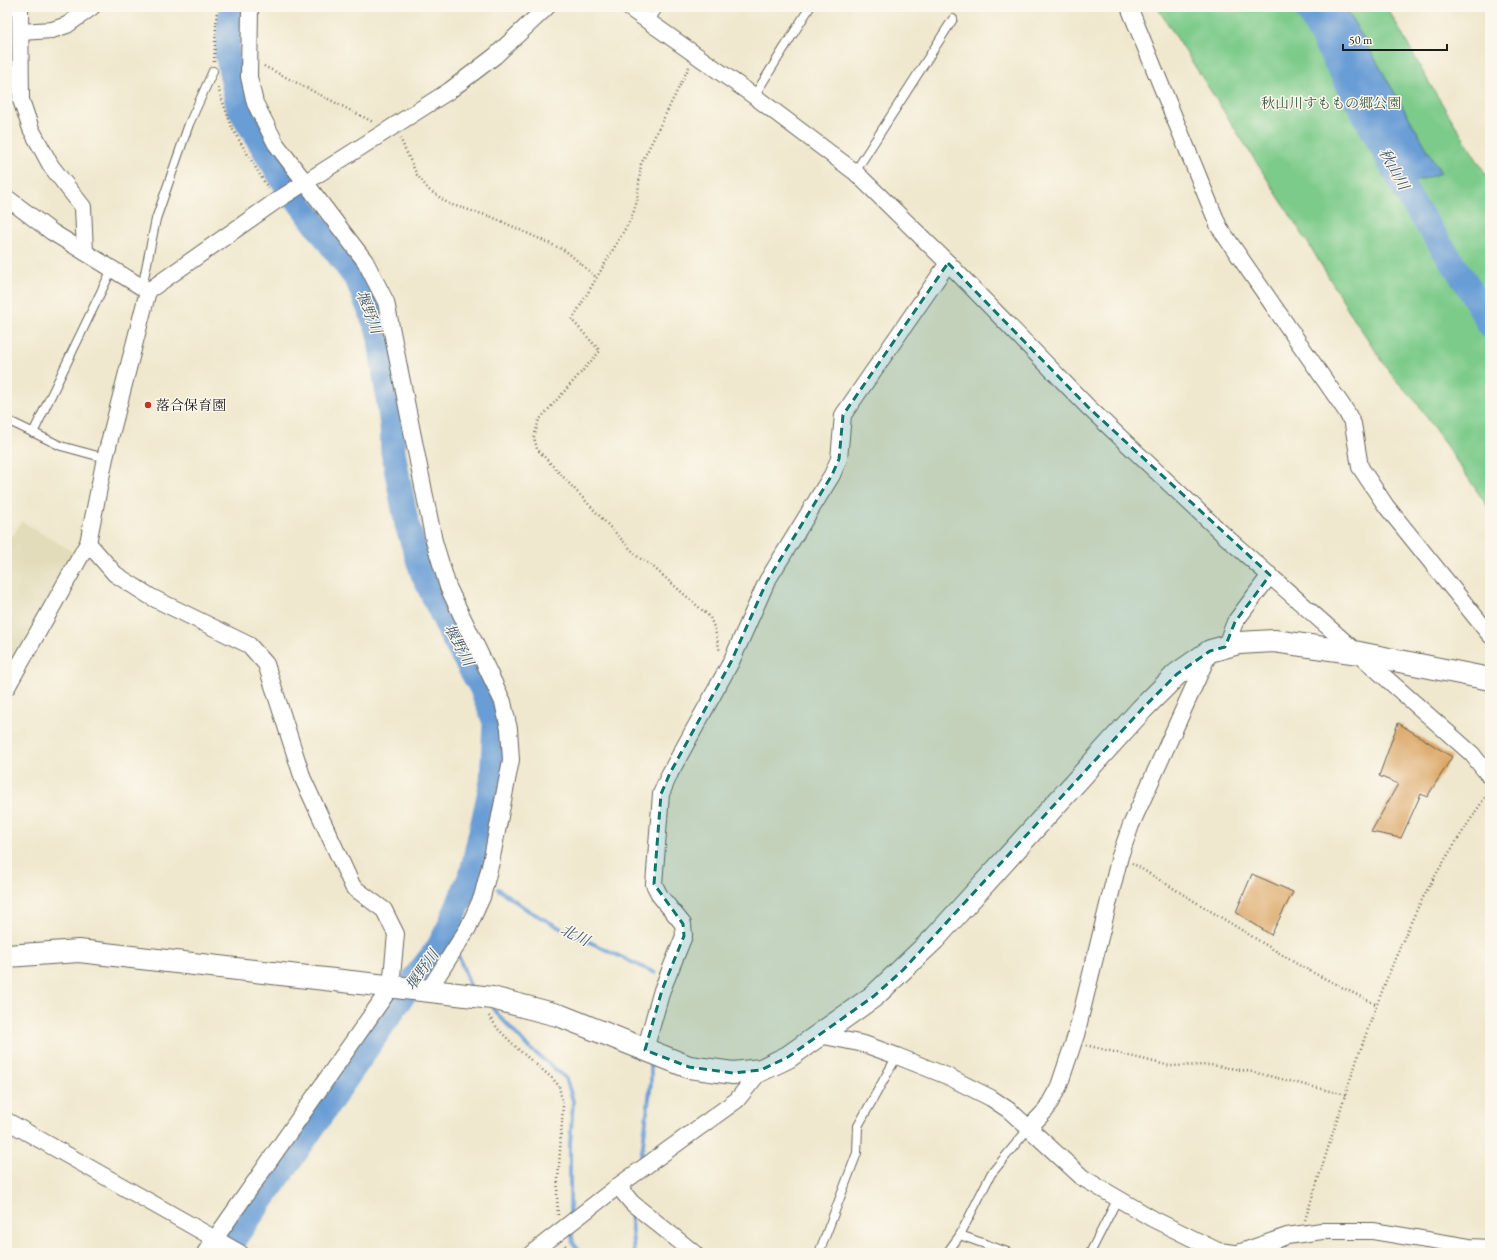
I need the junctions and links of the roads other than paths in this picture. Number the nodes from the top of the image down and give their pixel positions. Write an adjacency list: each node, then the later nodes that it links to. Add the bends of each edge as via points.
1 (20, 7): 11 (street)
2 (92, 7): 11 (street, via 67,25 52,30)
3 (250, 7): 15 (street, via 249,77 256,103 276,144)
4 (547, 7): 15 (street, via 495,56 449,91)
5 (628, 7): 10 (street)
6 (659, 7): 10 (lane)
7 (810, 7): 13 (lane)
8 (1129, 7): 26 (street, via 1219,227 1346,411 1353,424 1360,467 1386,506)
9 (953, 19): 14 (lane)
10 (649, 22): 13 (street)
11 (21, 32): 17 (street, via 21,100 31,129 51,166 83,207)
12 (213, 71): 20 (lane, via 189,124 156,220)
13 (754, 96): 14 (street)
14 (855, 172): 18 (street)
15 (304, 183): 20 (street); 34 (street, via 365,261 386,302 434,541 448,587 503,702 509,729 511,760 482,897 468,928)
16 (7, 198): 17 (street, via 52,232)
17 (85, 252): 19 (street)
18 (948, 263): 25 (street, via 1088,407); 36 (street, via 843,415 839,459 832,475 767,581 728,666 661,794 654,884 660,896 683,924 684,936 662,990)
19 (112, 269): 20 (street); 22 (lane)
20 (145, 290): 23 (street)
21 (7, 420): 22 (lane)
22 (34, 433): 23 (lane, via 61,446)
23 (105, 458): 24 (street)
24 (88, 543): 30 (street); 33 (street, via 115,574 151,597 249,645 266,664 304,779 353,887 384,910 396,934)
25 (1270, 575): 27 (street); 28 (street)
26 (1490, 635)
27 (1218, 649): 28 (street, via 1239,643 1274,641); 35 (street, via 1177,674 1142,709 903,970 874,996); 40 (street, via 1131,825 1120,856 1074,1042 1059,1086 1046,1110)
28 (1359, 653): 29 (street); 31 (street, via 1472,754)
29 (1490, 680)
30 (7, 686)
31 (1490, 777)
32 (7, 956): 33 (street, via 79,951)
33 (394, 988): 34 (street); 44 (street)
34 (425, 991): 36 (street, via 492,998 561,1016)
35 (819, 1035): 37 (street, via 864,1044); 38 (street, via 788,1057)
36 (645, 1050): 38 (street, via 689,1067 733,1073)
37 (897, 1056): 40 (street, via 947,1076 991,1098 1010,1111); 50 (lane, via 858,1126 857,1153)
38 (761, 1070): 41 (street, via 737,1100)
39 (7, 1121): 44 (street)
40 (1028, 1129): 42 (street, via 1083,1178); 43 (lane, via 992,1174)
41 (618, 1186): 48 (street); 49 (street, via 632,1203)
42 (1118, 1198): 53 (lane); 54 (street, via 1153,1219 1218,1251)
43 (960, 1235): 51 (lane); 52 (lane)
44 (215, 1240): 46 (street); 47 (street)
45 (1490, 1248): 54 (street, via 1469,1247 1373,1231 1322,1230 1287,1236)
46 (205, 1253)
47 (239, 1253)
48 (532, 1253)
49 (694, 1253)
50 (819, 1253)
51 (947, 1253)
52 (1010, 1253)
53 (1090, 1253)
54 (1237, 1253)

